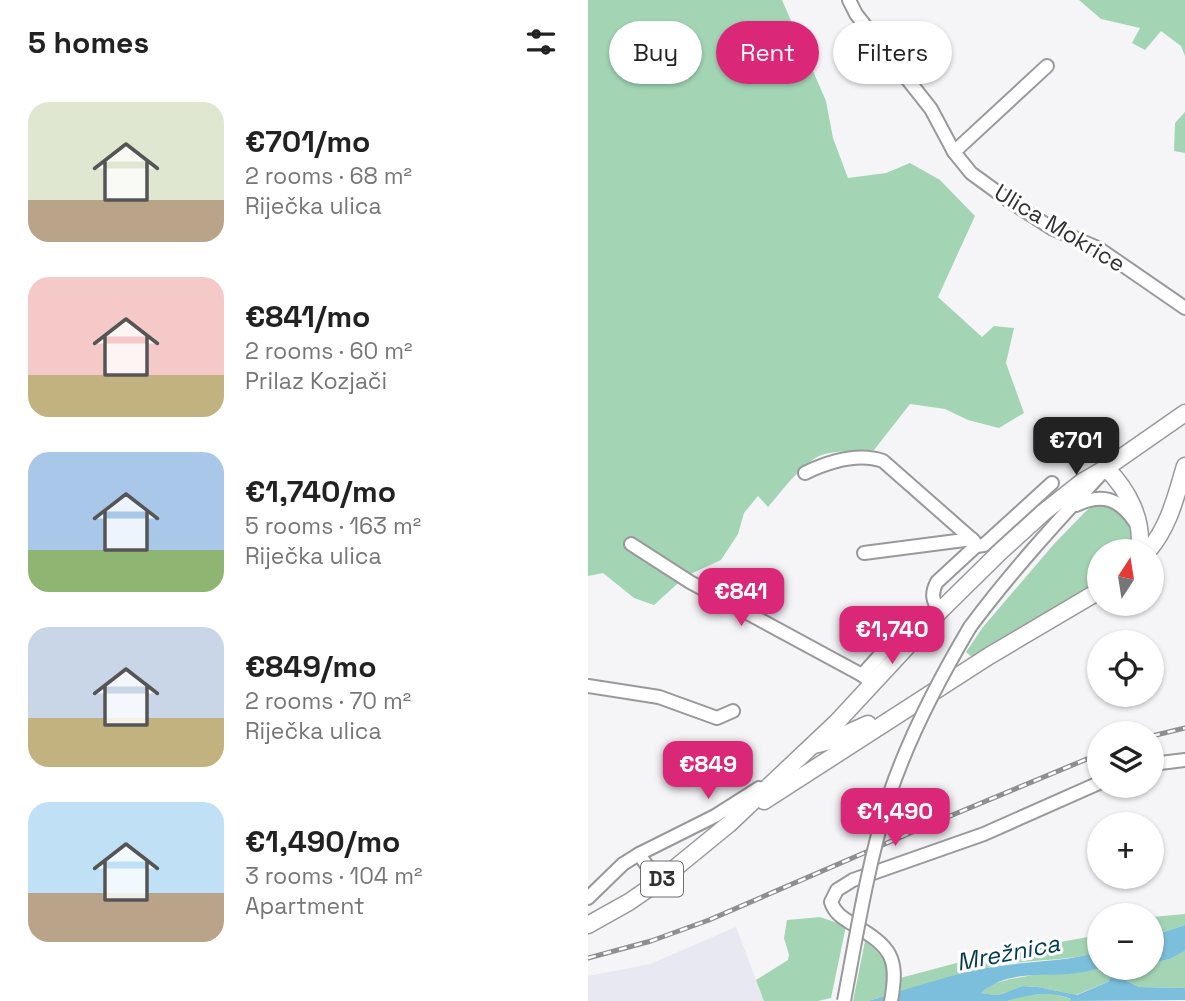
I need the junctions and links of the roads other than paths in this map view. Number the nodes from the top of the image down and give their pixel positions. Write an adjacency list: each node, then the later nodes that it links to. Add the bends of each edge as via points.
1 (849, 0): 3 (street, Ulica Mokrice, via 930,109)
2 (1047, 66): 3 (street)
3 (954, 152): 4 (street, Ulica Mokrice, via 971,173 1007,200 1053,229 1098,248)
4 (1185, 308)
5 (1185, 413): 7 (main road, D3)
6 (1185, 466): 13 (main road)
7 (1106, 468): 10 (street); 11 (main road, via 1131,501); 18 (main road, D3, via 1044,512)
8 (805, 473): 14 (street, via 839,460 883,461)
9 (1052, 483): 14 (street, via 985,545)
10 (1069, 508): 11 (street, via 1095,499 1111,500 1126,510); 34 (street, bridge, via 971,626 927,703 890,795 865,889)
11 (1138, 527): 12 (main road)
12 (1140, 539)
13 (1158, 539)
14 (974, 542): 16 (street); 18 (street, via 933,589)
15 (631, 544): 20 (street, via 690,582)
16 (864, 552)
17 (1087, 598): 22 (main road, D3)
18 (940, 611): 20 (main road, D3)
19 (898, 635): 20 (street)
20 (867, 679): 24 (main road, D3)
21 (588, 686): 23 (street, via 659,697 717,718)
22 (912, 705): 24 (main road); 29 (main road, D3)
23 (733, 711)
24 (812, 746): 27 (main road, D3)
25 (1185, 760): 26 (street)
26 (1164, 763)
27 (788, 768): 29 (main road, D3); 30 (street, via 715,816)
28 (1087, 788): 35 (street, via 984,834 853,880 838,890 831,902 834,910 883,944 890,954 894,968)
29 (729, 824): 31 (main road, D3)
30 (639, 854): 31 (street); 32 (street)
31 (658, 882): 33 (main road, D3)
32 (588, 898)
33 (588, 925)
34 (844, 1001)
35 (891, 1001)

